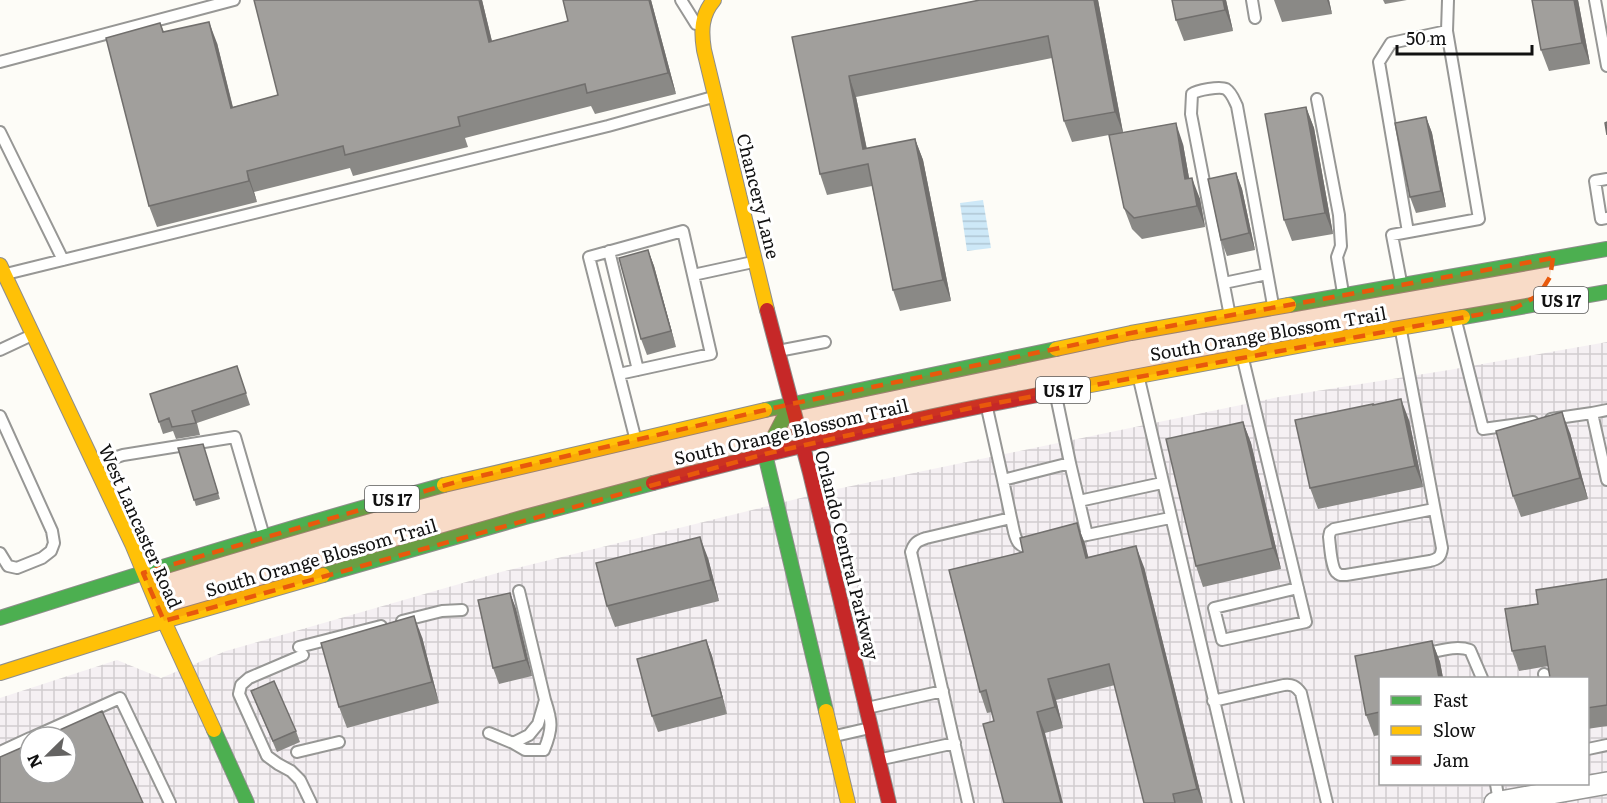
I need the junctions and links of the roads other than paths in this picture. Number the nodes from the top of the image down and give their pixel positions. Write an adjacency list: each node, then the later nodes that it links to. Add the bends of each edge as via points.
1 (234, 0): 10 (lane)
2 (681, 0): 9 (lane)
3 (714, 0): 9 (main road, via 703,17)
4 (1252, 0): 7 (lane)
5 (1448, 0): 8 (lane)
6 (1595, 0): 11 (lane)
7 (1255, 18)
8 (1447, 31): 17 (lane, via 1391,43 1379,62); 17 (lane, via 1479,219)
9 (701, 32): 12 (main road, Chancery Lane)
10 (0, 62)
11 (1607, 66)
12 (716, 96): 20 (lane); 21 (main road, Chancery Lane)
13 (1317, 99): 29 (lane, via 1339,216 1341,246 1337,257)
14 (0, 132): 20 (lane)
15 (1607, 179): 16 (lane, via 1595,182 1600,219)
16 (1607, 218)
17 (1408, 232): 26 (lane, via 1392,235)
18 (1607, 249): 26 (main road, South Orange Blossom Trail / US 17, via 1553,263)
19 (609, 251): 24 (lane, via 683,231); 40 (lane); 41 (lane, via 589,257)
20 (63, 260): 22 (lane)
21 (756, 261): 24 (lane); 38 (main road, Chancery Lane)
22 (2, 270): 35 (main road, West Lancaster Road)
23 (1267, 274): 25 (lane); 25 (lane, via 1237,106 1222,88 1196,91 1192,94 1191,114); 30 (lane)
24 (693, 275): 40 (lane, via 711,354)
25 (1224, 283): 32 (lane)
26 (1402, 285): 29 (main road, South Orange Blossom Trail / US 17)
27 (1544, 286): 31 (main road, via 1539,295)
28 (1607, 292): 31 (main road, South Orange Blossom Trail / US 17)
29 (1343, 295): 30 (main road, South Orange Blossom Trail / US 17)
30 (1273, 308): 32 (main road, South Orange Blossom Trail / US 17)
31 (1515, 308): 33 (main road, South Orange Blossom Trail / US 17)
32 (1230, 316): 44 (main road, South Orange Blossom Trail / US 17)
33 (1455, 318): 34 (main road, South Orange Blossom Trail / US 17); 47 (lane, via 1483,429)
34 (1400, 327): 39 (main road, South Orange Blossom Trail / US 17); 58 (lane)
35 (33, 334): 37 (lane); 53 (main road, West Lancaster Road)
36 (825, 342): 38 (lane)
37 (0, 350)
38 (777, 351): 44 (main road, Chancery Lane)
39 (1242, 356): 42 (main road, South Orange Blossom Trail / US 17); 68 (lane)
40 (638, 370): 41 (lane)
41 (619, 374): 49 (lane)
42 (1138, 376): 43 (main road, South Orange Blossom Trail / US 17); 56 (lane)
43 (1055, 392): 45 (main road, South Orange Blossom Trail / US 17); 52 (lane)
44 (790, 404): 49 (main road, South Orange Blossom Trail / US 17); 50 (main road, Orlando Central Parkway); 51 (main road)
45 (986, 405): 50 (main road, South Orange Blossom Trail / US 17); 54 (lane)
46 (1607, 410): 47 (lane)
47 (1592, 413): 55 (lane)
48 (0, 416): 66 (lane, via 54,543 42,558 17,568)
49 (635, 440): 62 (main road, South Orange Blossom Trail / US 17, via 463,480)
50 (802, 445): 51 (main road, South Orange Blossom Trail / US 17); 79 (main road, Orlando Central Parkway)
51 (765, 454): 72 (main road, South Orange Blossom Trail / US 17, via 525,517); 83 (main road)
52 (1070, 463): 54 (lane); 57 (lane)
53 (93, 464): 62 (lane, via 123,455 235,437); 67 (main road, West Lancaster Road)
54 (1003, 480): 60 (lane)
55 (1607, 480)
56 (1162, 483): 57 (lane); 59 (lane)
57 (1079, 501): 61 (lane)
58 (1434, 509): 58 (lane, via 1442,548 1437,559 1346,575 1336,572 1330,532)
59 (1170, 518): 61 (lane); 78 (lane)
60 (1011, 519): 64 (lane, via 1020,546); 76 (lane, via 918,540 913,545 913,563)
61 (1087, 535): 63 (lane)
62 (264, 536): 67 (main road, South Orange Blossom Trail / US 17)
63 (1065, 540)
64 (1042, 545)
65 (0, 553): 66 (lane)
66 (4, 567)
67 (143, 573): 71 (main road, South Orange Blossom Trail / US 17); 72 (main road, West Lancaster Road)
68 (1298, 588): 68 (lane, via 1306,622 1222,639 1214,608)
69 (519, 591): 77 (lane)
70 (462, 610): 101 (lane, via 442,611 301,651 241,685 239,694 267,756 278,760 300,780)
71 (0, 618)
72 (164, 621): 74 (main road, South Orange Blossom Trail / US 17); 100 (main road, West Lancaster Road)
73 (1411, 656): 75 (lane, via 1455,648 1470,650)
74 (0, 673)
75 (1482, 677)
76 (943, 691): 79 (lane); 86 (lane)
77 (545, 700): 85 (lane, via 538,724 529,735); 85 (lane, via 551,734 544,750 525,750)
78 (1214, 701): 105 (lane); 106 (lane, via 1284,685 1297,688)
79 (866, 708): 81 (main road, Orlando Central Parkway)
80 (61, 725): 99 (lane, via 120,698)
81 (871, 727): 83 (lane); 92 (main road, Orlando Central Parkway)
82 (489, 733): 85 (lane)
83 (832, 737): 102 (main road)
84 (339, 742): 91 (lane)
85 (513, 743)
86 (955, 743): 92 (lane); 104 (lane)
87 (18, 744): 90 (lane)
88 (1607, 745): 89 (lane)
89 (1589, 749)
90 (0, 752)
91 (297, 753)
92 (879, 760): 103 (main road, Orlando Central Parkway)
93 (1607, 783): 96 (street)
94 (1496, 785): 107 (lane)
95 (1584, 785): 97 (street)
96 (1589, 785)
97 (1562, 787): 98 (street)
98 (1533, 799): 107 (street)
99 (170, 803)
100 (247, 803)
101 (311, 803)
102 (848, 803)
103 (889, 803)
104 (969, 803)
105 (1238, 803)
106 (1327, 803)
107 (1497, 803)

